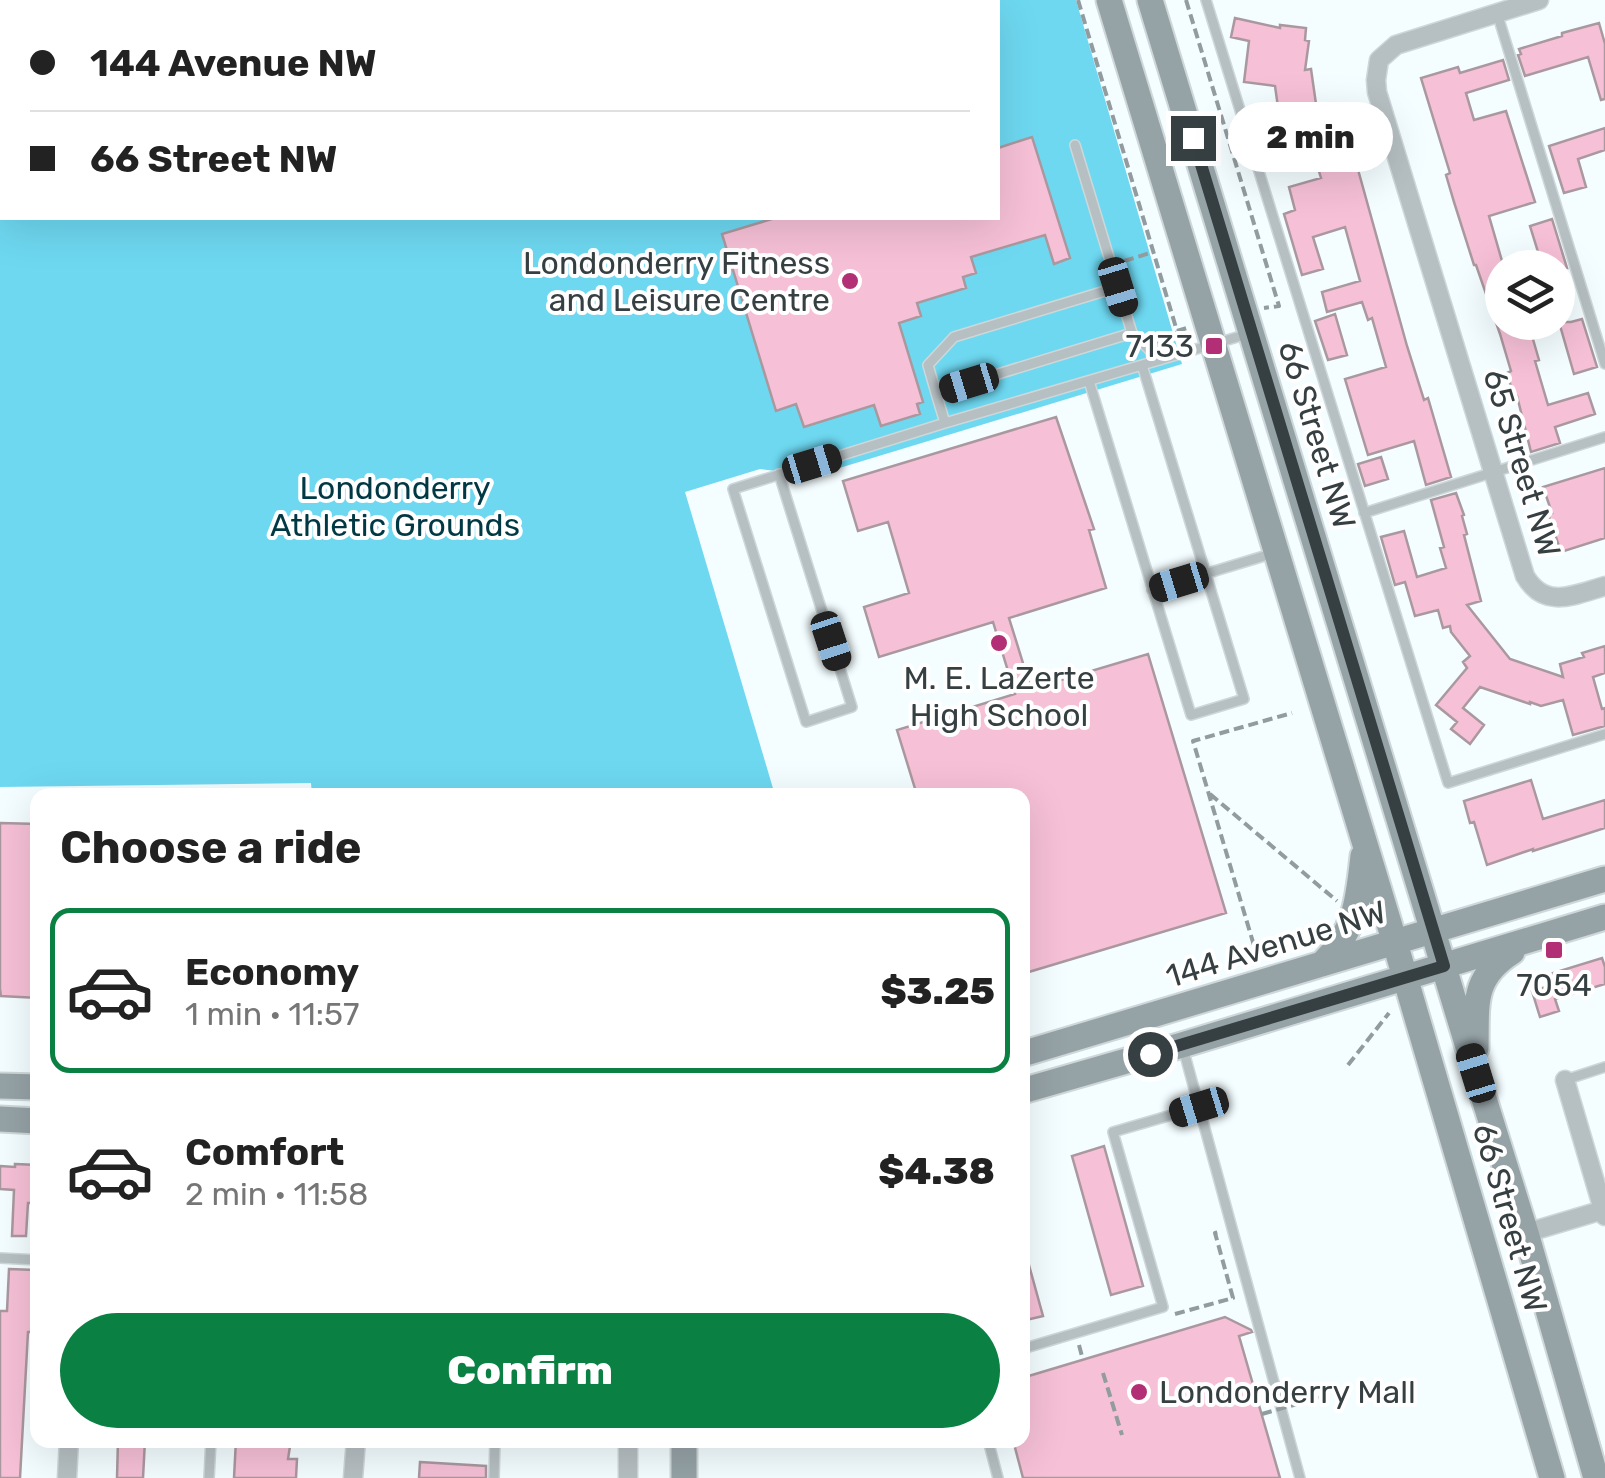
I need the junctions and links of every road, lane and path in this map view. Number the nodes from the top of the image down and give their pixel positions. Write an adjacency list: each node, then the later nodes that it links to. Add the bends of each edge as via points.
1 (1108, 0): 14 (main road, 66 Street NW)
2 (1150, 0): 12 (main road, 66 Street NW)
3 (1186, 0): 11 (path)
4 (1206, 0): 24 (lane)
5 (1539, 0): 6 (street)
6 (1496, 13): 16 (lane); 22 (street, 65 Street NW, via 1396,45 1378,60 1377,92)
7 (1075, 145): 9 (lane)
8 (1153, 252): 9 (path)
9 (1112, 264): 10 (lane)
10 (1118, 287): 13 (lane); 19 (lane, via 954,337 928,365)
11 (1280, 306)
12 (1252, 332): 14 (lane); 36 (main road, 66 Street NW)
13 (1132, 333): 15 (lane); 19 (lane)
14 (1213, 344): 15 (lane); 25 (main road, 66 Street NW)
15 (1160, 360): 17 (lane)
16 (1605, 364)
17 (1142, 365): 18 (lane); 26 (lane)
18 (1088, 380): 20 (lane); 28 (lane)
19 (936, 393): 20 (lane)
20 (945, 423): 23 (lane)
21 (1605, 438): 22 (lane)
22 (1493, 472): 24 (lane); 27 (street, 65 Street NW, via 1531,586 1547,597)
23 (780, 474): 23 (lane, via 852,708 806,722 733,488)
24 (1364, 513): 30 (lane, via 1448,784)
25 (1276, 552): 26 (lane); 32 (main road, 66 Street NW)
26 (1205, 574): 28 (lane); 28 (lane, via 1244,699 1191,716)
27 (1605, 586)
28 (1152, 590)
29 (1292, 713): 31 (path, via 1193,741)
30 (1605, 734)
31 (1208, 793): 34 (path); 39 (path)
32 (1364, 841): 38 (main road, 66 Street NW); 40 (main road, via 1352,923)
33 (1605, 879): 36 (main road, 144 Avenue NW)
34 (1344, 907)
35 (1605, 917): 37 (main road)
36 (1434, 931): 38 (main road, 144 Avenue NW); 41 (main road, 66 Street NW)
37 (1536, 938): 41 (main road); 48 (main road, via 1494,964 1481,983)
38 (1395, 943): 40 (main road, 144 Avenue NW); 42 (main road, 66 Street NW)
39 (1258, 960)
40 (1322, 964): 45 (main road, 144 Avenue NW)
41 (1444, 966): 42 (main road); 48 (main road, 66 Street NW)
42 (1406, 978): 44 (main road); 82 (main road, 66 Street NW)
43 (1388, 1014): 46 (path)
44 (1182, 1045): 52 (main road); 53 (lane)
45 (1030, 1052)
46 (1348, 1065)
47 (1605, 1067): 49 (lane)
48 (1476, 1073): 58 (main road, 66 Street NW)
49 (1564, 1080): 56 (street, 66 Street NW)
50 (0, 1086): 51 (main road)
51 (30, 1088)
52 (1030, 1089)
53 (1199, 1107): 57 (lane); 61 (lane, via 1112,1132)
54 (0, 1120): 55 (main road)
55 (30, 1121)
56 (1604, 1213): 58 (street, 66 Street NW)
57 (1232, 1228): 61 (path, via 1215,1233 1233,1298 1165,1317); 81 (lane)
58 (1526, 1233): 83 (main road, 66 Street NW)
59 (0, 1258): 60 (lane)
60 (30, 1260)
61 (1163, 1307): 62 (lane)
62 (1030, 1347)
63 (1103, 1374): 66 (path)
64 (1340, 1392): 65 (path, bridge)
65 (1262, 1414)
66 (1122, 1435)
67 (69, 1448): 74 (street)
68 (211, 1448): 75 (lane)
69 (355, 1448): 76 (street)
70 (495, 1448): 77 (lane)
71 (628, 1448): 78 (street)
72 (684, 1448): 79 (main road)
73 (990, 1448): 80 (lane)
74 (67, 1478)
75 (209, 1478)
76 (353, 1478)
77 (494, 1478)
78 (628, 1478)
79 (684, 1478)
80 (998, 1478)
81 (1300, 1478)
82 (1552, 1478)
83 (1596, 1478)

